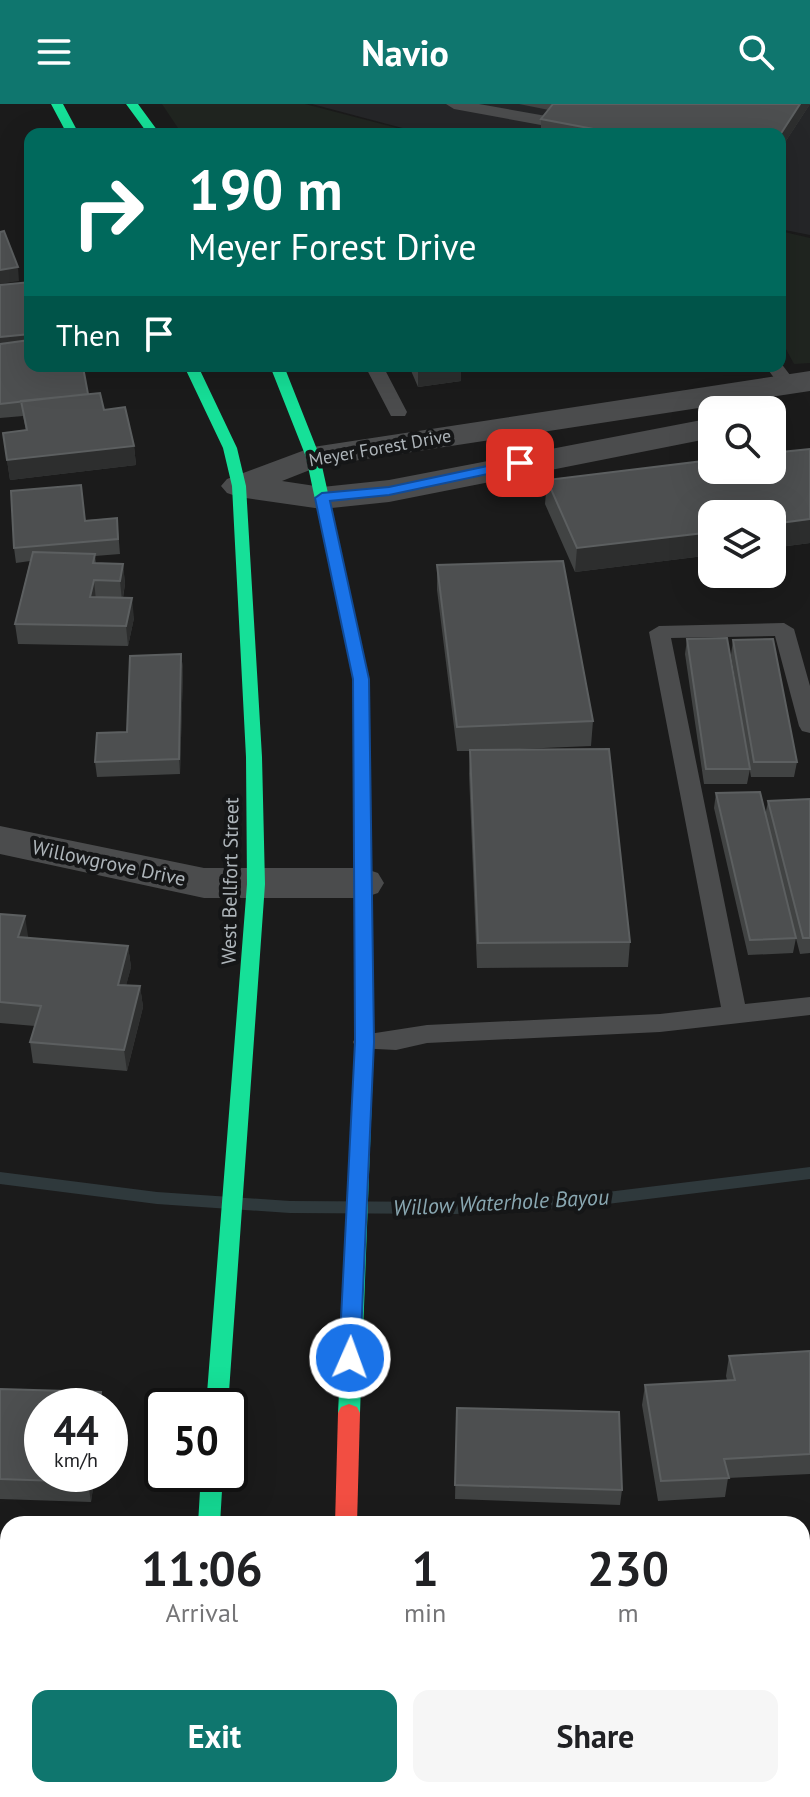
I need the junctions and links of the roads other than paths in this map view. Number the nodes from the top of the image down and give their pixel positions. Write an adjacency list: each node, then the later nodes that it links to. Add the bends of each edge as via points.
1 (59, 104): 5 (main road)
2 (132, 104): 6 (main road)
3 (454, 104): 4 (lane)
4 (552, 122)
5 (70, 128)
6 (150, 128)
7 (194, 372): 14 (main road, West Bellfort Street, via 230,448)
8 (279, 372): 13 (main road)
9 (377, 372): 11 (lane)
10 (798, 390): 13 (street, Meyer Forest Drive)
11 (398, 412)
12 (698, 431): 15 (street, Meyer Forest Drive, via 389,491)
13 (313, 457): 14 (street, Meyer Forest Drive); 15 (main road)
14 (239, 486): 15 (street, Meyer Forest Drive); 19 (main road, West Bellfort Street)
15 (322, 498): 18 (main road, via 361,679)
16 (810, 726): 21 (lane, via 784,629 659,632)
17 (0, 840): 19 (street, Willowgrove Drive, via 204,883)
18 (363, 883): 19 (street, Willowgrove Drive); 22 (main road)
19 (256, 884): 23 (main road, West Bellfort Street)
20 (810, 1006): 21 (lane)
21 (735, 1014): 22 (lane)
22 (365, 1042): 26 (main road)
23 (218, 1388)
24 (211, 1492): 25 (main road)
25 (209, 1516)
26 (346, 1516)

